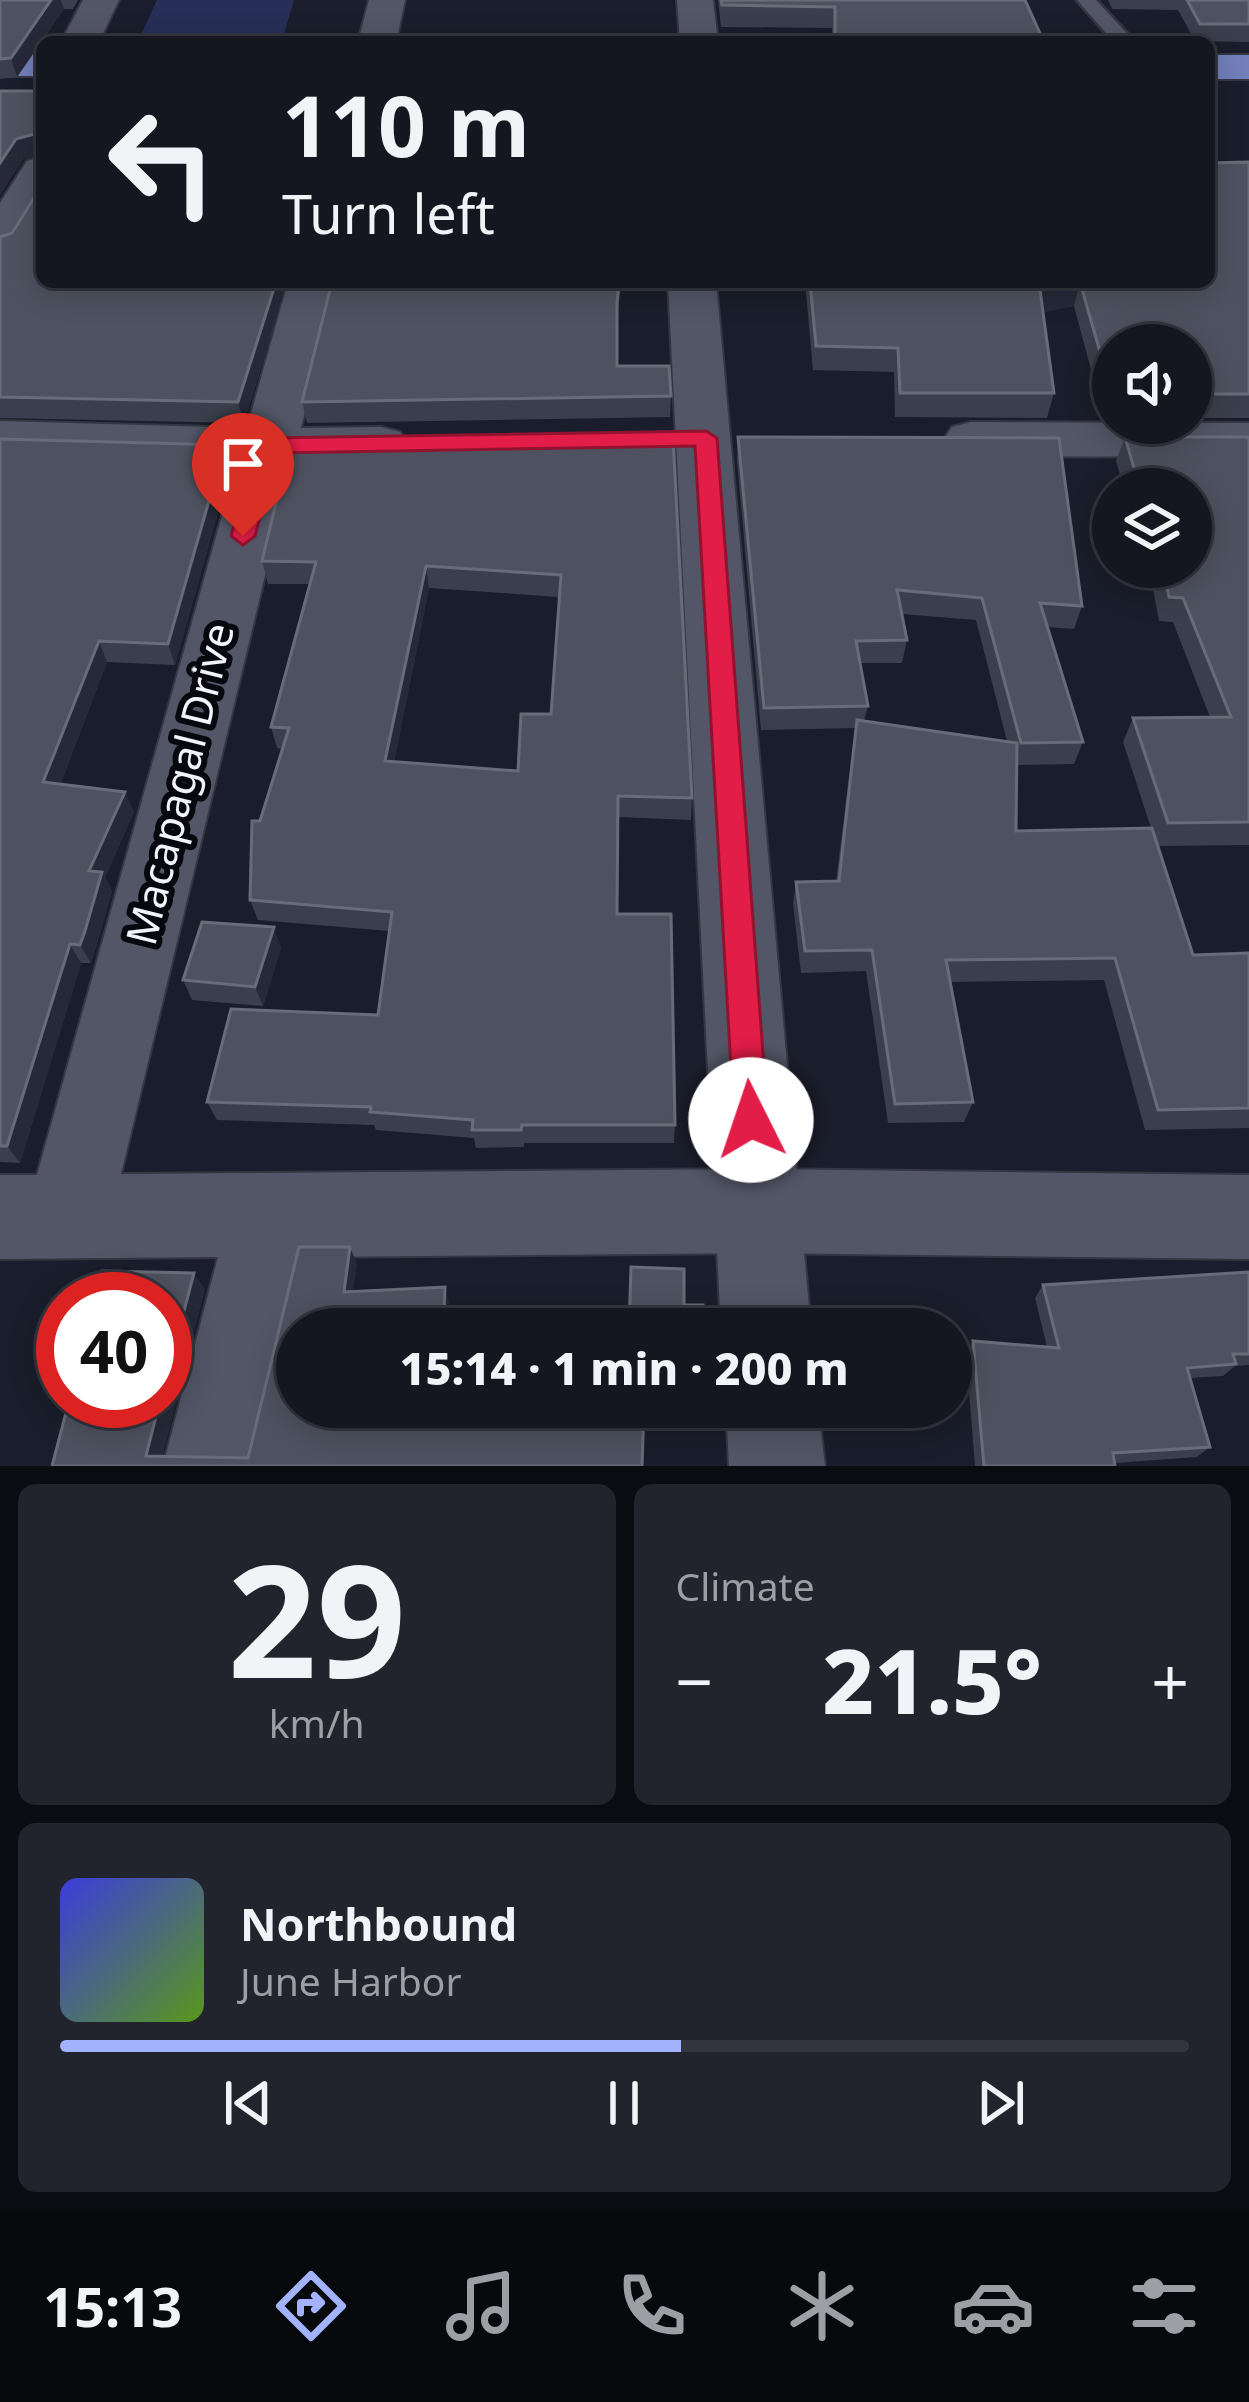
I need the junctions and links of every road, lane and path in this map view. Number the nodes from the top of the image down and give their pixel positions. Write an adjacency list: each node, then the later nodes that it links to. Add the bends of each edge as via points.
1 (101, 0): 5 (street)
2 (387, 0): 6 (street)
3 (695, 0): 7 (street)
4 (1086, 0): 8 (lane)
5 (83, 36)
6 (378, 36)
7 (698, 36)
8 (1119, 36)
9 (0, 64): 10 (highway)
10 (36, 64)
11 (1215, 67): 12 (highway)
12 (1249, 68)
13 (0, 94): 14 (highway)
14 (36, 94)
15 (1215, 94): 16 (highway)
16 (1249, 94)
17 (36, 180): 18 (street)
18 (0, 241)
19 (310, 288): 25 (street, Macapagal Drive)
20 (693, 288): 26 (street)
21 (0, 438): 25 (street)
22 (919, 439): 23 (street)
23 (1249, 440)
24 (429, 443): 25 (street)
25 (267, 446): 29 (street, Macapagal Drive)
26 (758, 1211): 27 (street); 28 (street); 30 (street)
27 (271, 1215): 29 (street); 32 (street)
28 (1249, 1216)
29 (34, 1217)
30 (765, 1308)
31 (774, 1428): 33 (street)
32 (211, 1466)
33 (777, 1466)

